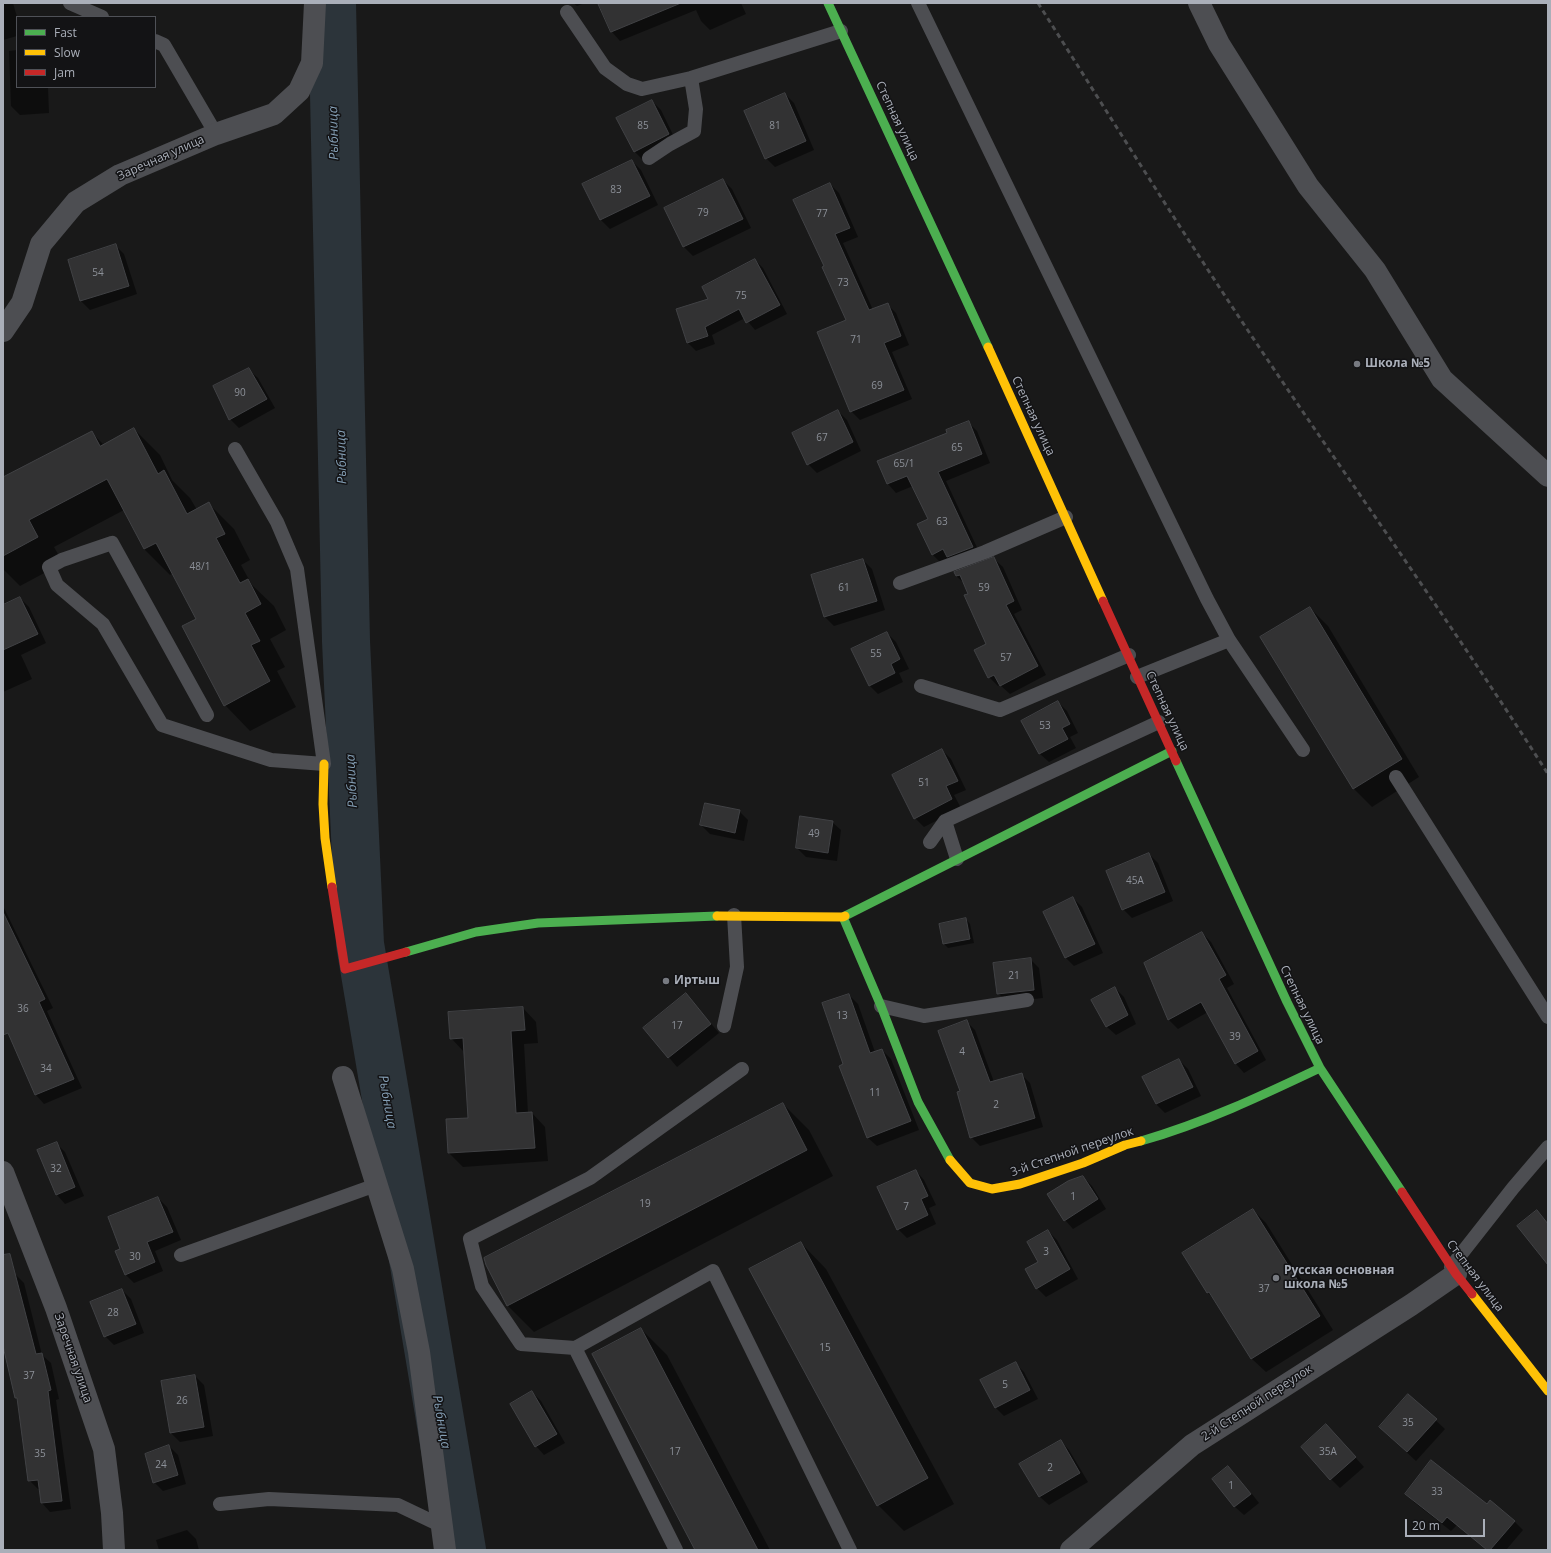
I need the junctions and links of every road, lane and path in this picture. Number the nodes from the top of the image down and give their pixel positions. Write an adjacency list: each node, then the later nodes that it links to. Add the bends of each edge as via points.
1 (70, 3): 7 (lane)
2 (316, 3): 11 (street, Заречная улица, via 312,63 299,91 274,114)
3 (828, 3): 8 (street, Степная улица)
4 (918, 3): 18 (lane)
5 (1199, 3): 15 (street, via 1219,44 1308,186 1375,270 1442,379)
6 (567, 12): 10 (lane, via 605,68 627,84 642,89)
7 (100, 16)
8 (841, 32): 10 (lane); 16 (street, Степная улица)
9 (156, 41): 11 (lane, via 164,45)
10 (691, 78): 12 (lane, via 696,109 694,131)
11 (216, 134): 13 (street, Заречная улица, via 120,175 76,202 41,244 22,303)
12 (649, 158)
13 (3, 331)
14 (234, 449): 26 (lane, via 277,522 297,569)
15 (1548, 476)
16 (1066, 517): 17 (lane, via 985,552); 19 (street, Степная улица)
17 (900, 583)
18 (1229, 640): 20 (lane); 24 (lane)
19 (1129, 655): 20 (street, Степная улица); 21 (lane, via 1000,710)
20 (1138, 677): 23 (street, Степная улица)
21 (920, 686)
22 (207, 715): 26 (lane, via 112,543 49,567 56,585 103,624 162,725 271,760)
23 (1159, 722): 25 (street, Степная улица); 28 (lane)
24 (1303, 750)
25 (1172, 751): 30 (street); 37 (street, Степная улица)
26 (324, 764): 31 (street, via 325,838 345,969 476,932 538,923)
27 (1396, 777): 35 (lane)
28 (945, 821): 29 (lane); 30 (lane)
29 (930, 842)
30 (958, 859): 32 (street)
31 (734, 914): 32 (street); 36 (lane, via 737,967)
32 (843, 917): 34 (street, 3-й Степной переулок)
33 (1027, 1000): 34 (lane, via 924,1016)
34 (880, 1006): 37 (street, 3-й Степной переулок, via 918,1102 948,1156 970,1183 992,1189 1020,1184 1083,1163 1125,1145 1171,1132 1247,1103)
35 (1548, 1017)
36 (724, 1026)
37 (1320, 1068): 44 (street, Степная улица)
38 (742, 1069): 45 (lane, via 590,1178 470,1239 482,1286 521,1344)
39 (344, 1077): 42 (street)
40 (1548, 1147): 44 (lane, via 1518,1182)
41 (3, 1172): 49 (street, Заречная улица, via 56,1308 104,1449)
42 (376, 1185): 43 (lane); 48 (street, via 406,1284 419,1352)
43 (181, 1255)
44 (1454, 1270): 46 (street, Степная улица); 53 (street, 2-й Степной переулок, via 1412,1305 1192,1445)
45 (575, 1348): 51 (lane); 52 (lane, via 713,1271)
46 (1548, 1391)
47 (220, 1504): 48 (lane, via 269,1499 398,1504)
48 (442, 1526): 50 (street)
49 (114, 1550)
50 (445, 1550)
51 (676, 1550)
52 (850, 1550)
53 (1071, 1550)

